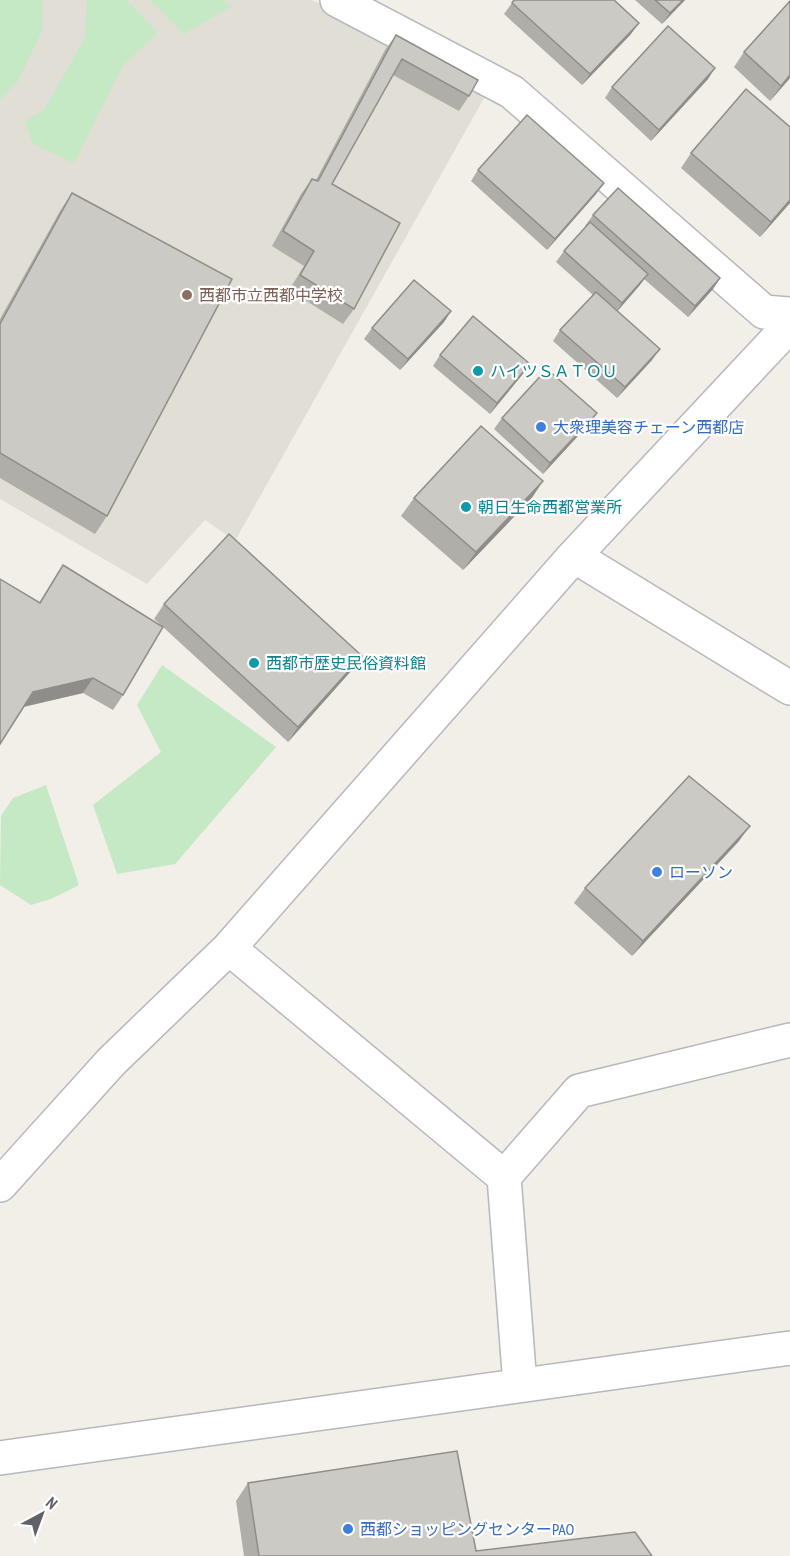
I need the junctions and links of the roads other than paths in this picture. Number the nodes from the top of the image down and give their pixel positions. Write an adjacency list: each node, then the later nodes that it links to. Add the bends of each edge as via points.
1 (337, 0): 2 (street, via 512,92 764,312)
2 (790, 314)
3 (790, 325): 4 (street)
4 (574, 556): 5 (street); 6 (street)
5 (790, 688)
6 (229, 948): 8 (street); 9 (street, via 111,1062)
7 (790, 1040): 8 (street, via 579,1091)
8 (504, 1177): 11 (street)
9 (0, 1185)
10 (790, 1348): 11 (street)
11 (520, 1385): 12 (street)
12 (0, 1458)

